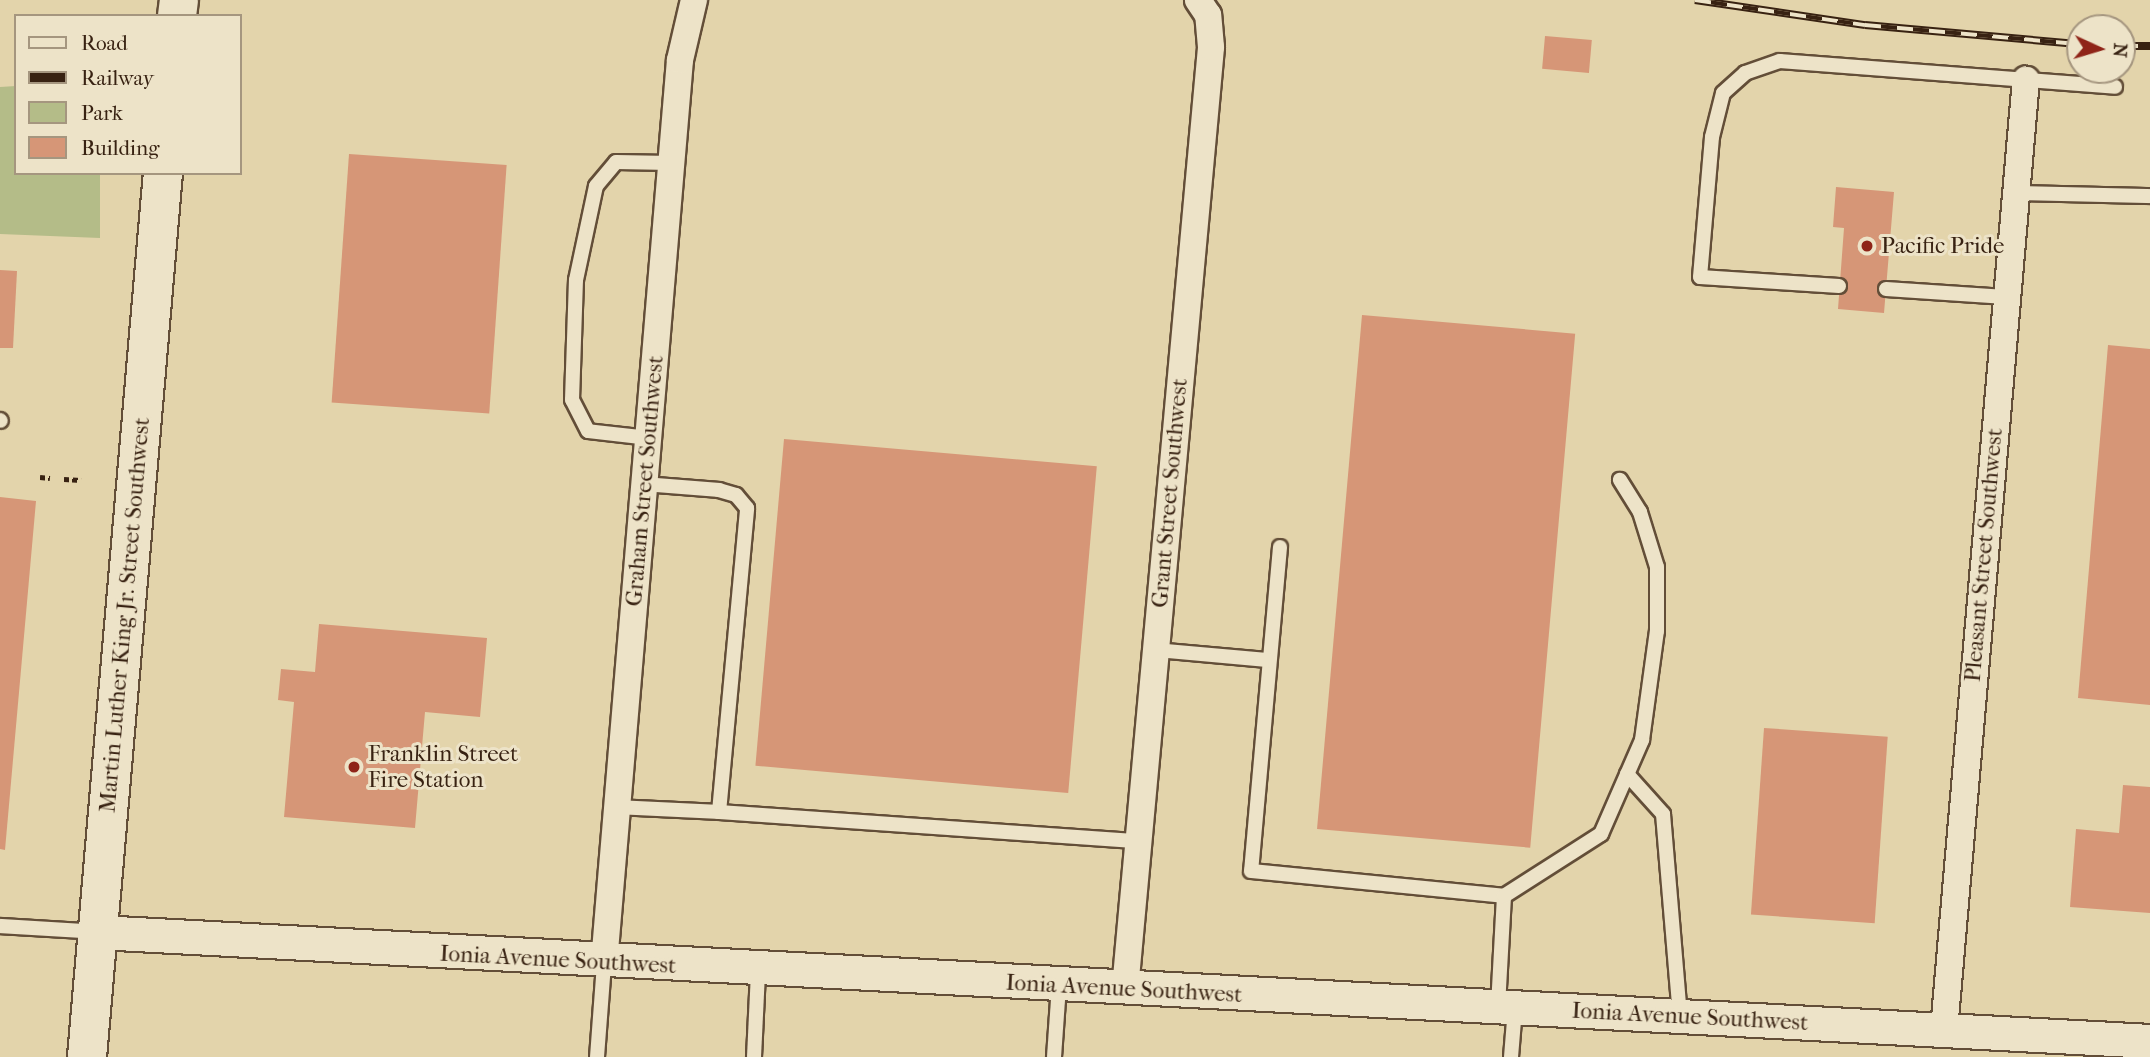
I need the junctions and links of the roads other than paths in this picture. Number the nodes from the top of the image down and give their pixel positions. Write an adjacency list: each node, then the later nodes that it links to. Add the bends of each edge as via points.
1 (694, 0): 5 (street, Graham Street Southwest, via 680,60)
2 (1198, 0): 16 (street, Grant Street Southwest, via 1208,15 1211,47)
3 (2026, 80): 4 (lane); 7 (street, Pleasant Street Southwest); 9 (lane, via 1780,61 1745,73 1723,93 1712,137 1700,277)
4 (2115, 87)
5 (671, 163): 12 (street, Graham Street Southwest); 12 (lane, via 616,163 596,186 576,280 572,400 587,431)
6 (163, 175): 24 (main road, Martin Luther King Jr. Street Southwest)
7 (2015, 193): 8 (lane); 11 (street, Pleasant Street Southwest)
8 (2150, 196)
9 (1839, 286)
10 (1886, 289): 11 (lane)
11 (2006, 297): 31 (street, Pleasant Street Southwest)
12 (649, 438): 14 (street, Graham Street Southwest)
13 (1620, 480): 18 (lane, via 1640,512 1657,567 1657,631 1642,740)
14 (645, 484): 19 (street, Graham Street Southwest); 20 (lane, via 719,490 736,495 747,508)
15 (1280, 547): 17 (lane)
16 (1156, 649): 17 (lane); 21 (street, Grant Street Southwest)
17 (1269, 660): 22 (lane, via 1251,871)
18 (1627, 774): 22 (lane, via 1601,834); 30 (lane, via 1663,814)
19 (617, 807): 20 (lane); 25 (street, Graham Street Southwest)
20 (719, 813): 21 (lane)
21 (1139, 841): 28 (street, Grant Street Southwest)
22 (1504, 896): 29 (lane)
23 (0, 926): 24 (lane)
24 (98, 932): 25 (street, Ionia Avenue Southwest); 33 (main road, Martin Luther King Jr. Street Southwest)
25 (604, 963): 26 (street, Ionia Avenue Southwest); 34 (lane)
26 (758, 971): 27 (street, Ionia Avenue Southwest); 35 (lane)
27 (1059, 986): 28 (street, Ionia Avenue Southwest); 36 (lane)
28 (1125, 989): 29 (street, Ionia Avenue Southwest)
29 (1507, 1008): 30 (street, Ionia Avenue Southwest); 37 (lane)
30 (1680, 1017): 31 (street, Ionia Avenue Southwest)
31 (1944, 1030): 32 (street, Ionia Avenue Southwest)
32 (2150, 1041)
33 (87, 1057)
34 (597, 1057)
35 (754, 1057)
36 (1054, 1057)
37 (1511, 1057)

